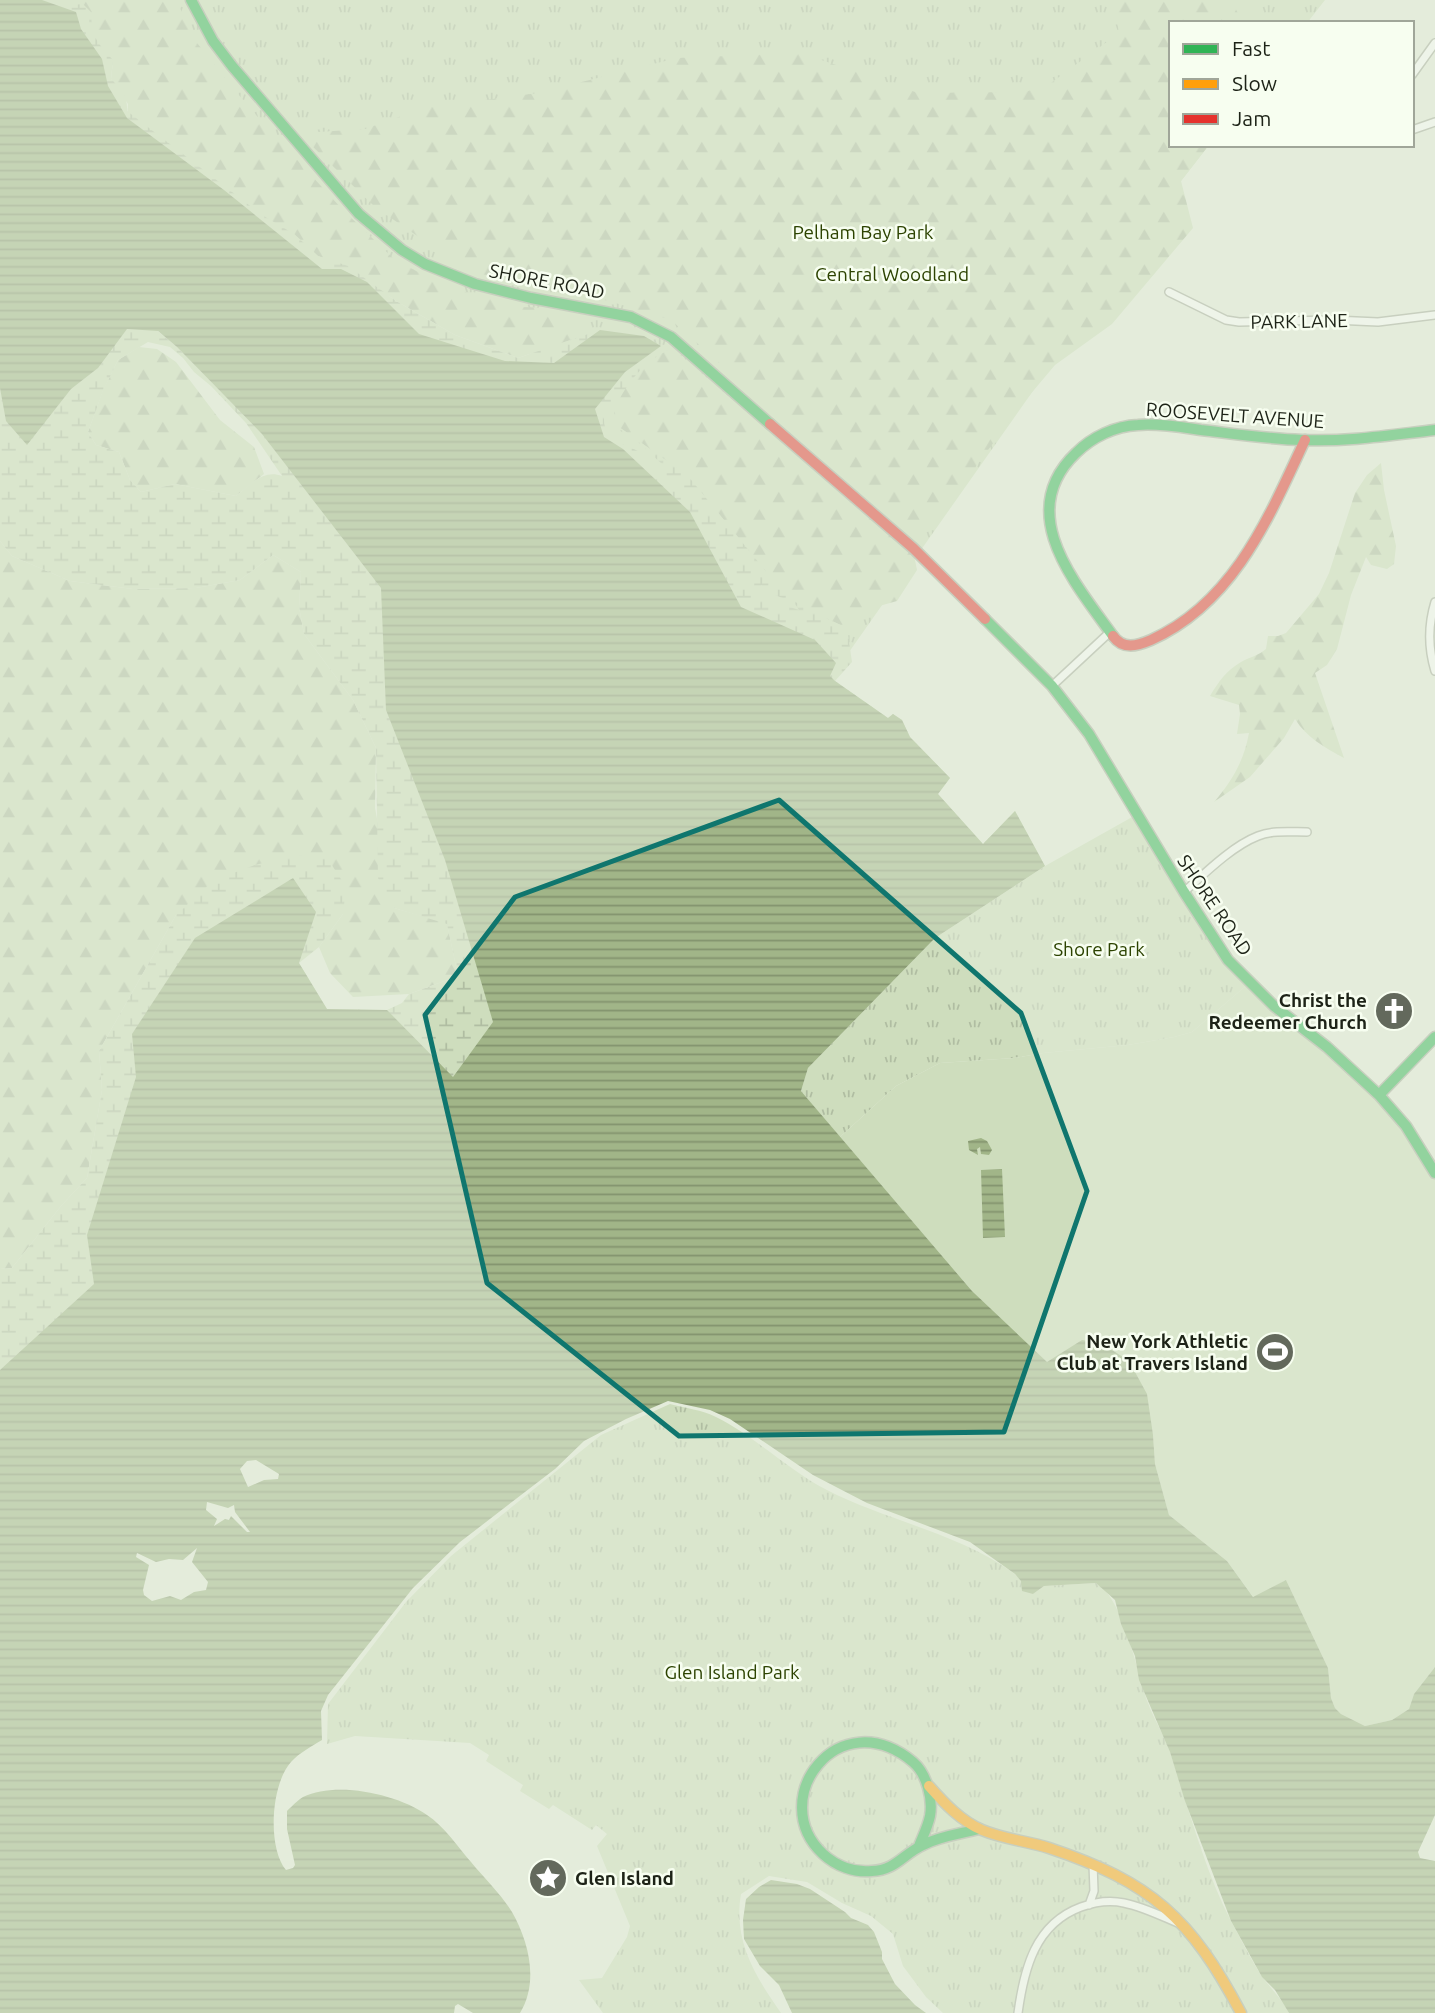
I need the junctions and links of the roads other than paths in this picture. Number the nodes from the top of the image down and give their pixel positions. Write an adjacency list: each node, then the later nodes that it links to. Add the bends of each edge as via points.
1 (191, 0): 13 (street, SHORE ROAD, via 232,66 383,236 425,264 475,284 631,317 671,337 913,548)
2 (1435, 43): 3 (street)
3 (1414, 72)
4 (1435, 122): 5 (street)
5 (1414, 129)
6 (1169, 292): 7 (street, PARK LANE, via 1239,322 1378,322)
7 (1435, 315)
8 (1435, 430): 9 (street, ROOSEVELT AVENUE)
9 (1305, 440): 11 (street, via 1246,559 1223,587 1188,618 1139,645 1120,644); 11 (street, ROOSEVELT AVENUE, via 1128,426 1104,433 1063,465 1049,505 1057,551 1070,579)
10 (1435, 602): 12 (street, via 1429,645)
11 (1110, 632): 13 (street)
12 (1435, 671)
13 (1052, 686): 15 (street, SHORE ROAD, via 1089,734)
14 (1307, 832): 15 (street, via 1258,836)
15 (1184, 892): 17 (street, SHORE ROAD, via 1217,945 1247,981)
16 (1435, 1037): 17 (street)
17 (1379, 1095): 18 (street, SHORE ROAD)
18 (1435, 1172)
19 (929, 1786): 20 (street); 21 (street, via 932,1814); 21 (street, via 901,1751 880,1742 862,1741 822,1758 802,1796 809,1837 824,1856 843,1867 862,1872 888,1868)
20 (979, 1829): 21 (street); 22 (street)
21 (919, 1846)
22 (1093, 1864): 23 (street, via 1094,1891); 24 (street, via 1154,1896)
23 (1089, 1905): 24 (street, via 1126,1903); 25 (street, via 1059,1919 1040,1940 1025,1976)
24 (1187, 1927): 26 (street, via 1213,1961)
25 (1018, 2013)
26 (1241, 2013)

